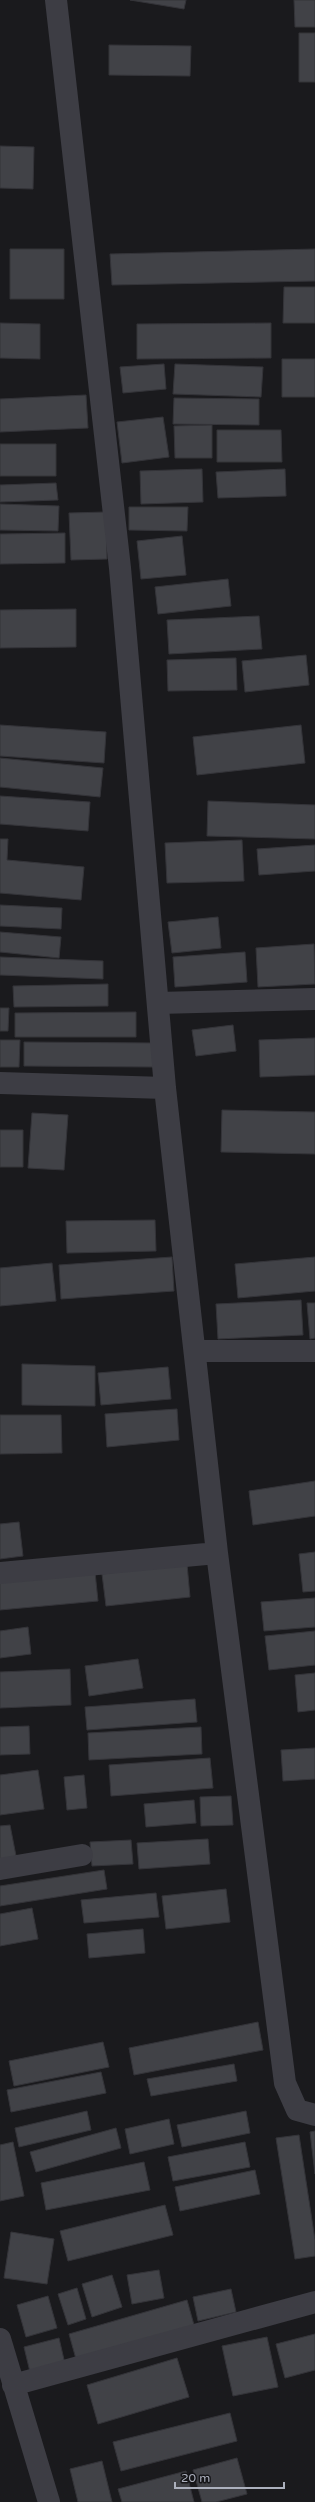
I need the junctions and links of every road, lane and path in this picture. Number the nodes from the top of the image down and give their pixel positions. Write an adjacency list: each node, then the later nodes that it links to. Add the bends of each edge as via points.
1 (56, 0): 3 (street, via 118,553)
2 (315, 999): 3 (street)
3 (158, 1003): 5 (street)
4 (0, 1084): 5 (street)
5 (165, 1088): 7 (street)
6 (315, 1351): 7 (street)
7 (196, 1352): 8 (street)
8 (217, 1553): 9 (street); 12 (street, via 285,2083 297,2110)
9 (0, 1573)
10 (82, 1855): 11 (street)
11 (0, 1869)
12 (315, 2115)
13 (315, 2302): 15 (street)
14 (0, 2339): 15 (street)
15 (13, 2385): 16 (street)
16 (49, 2502)

